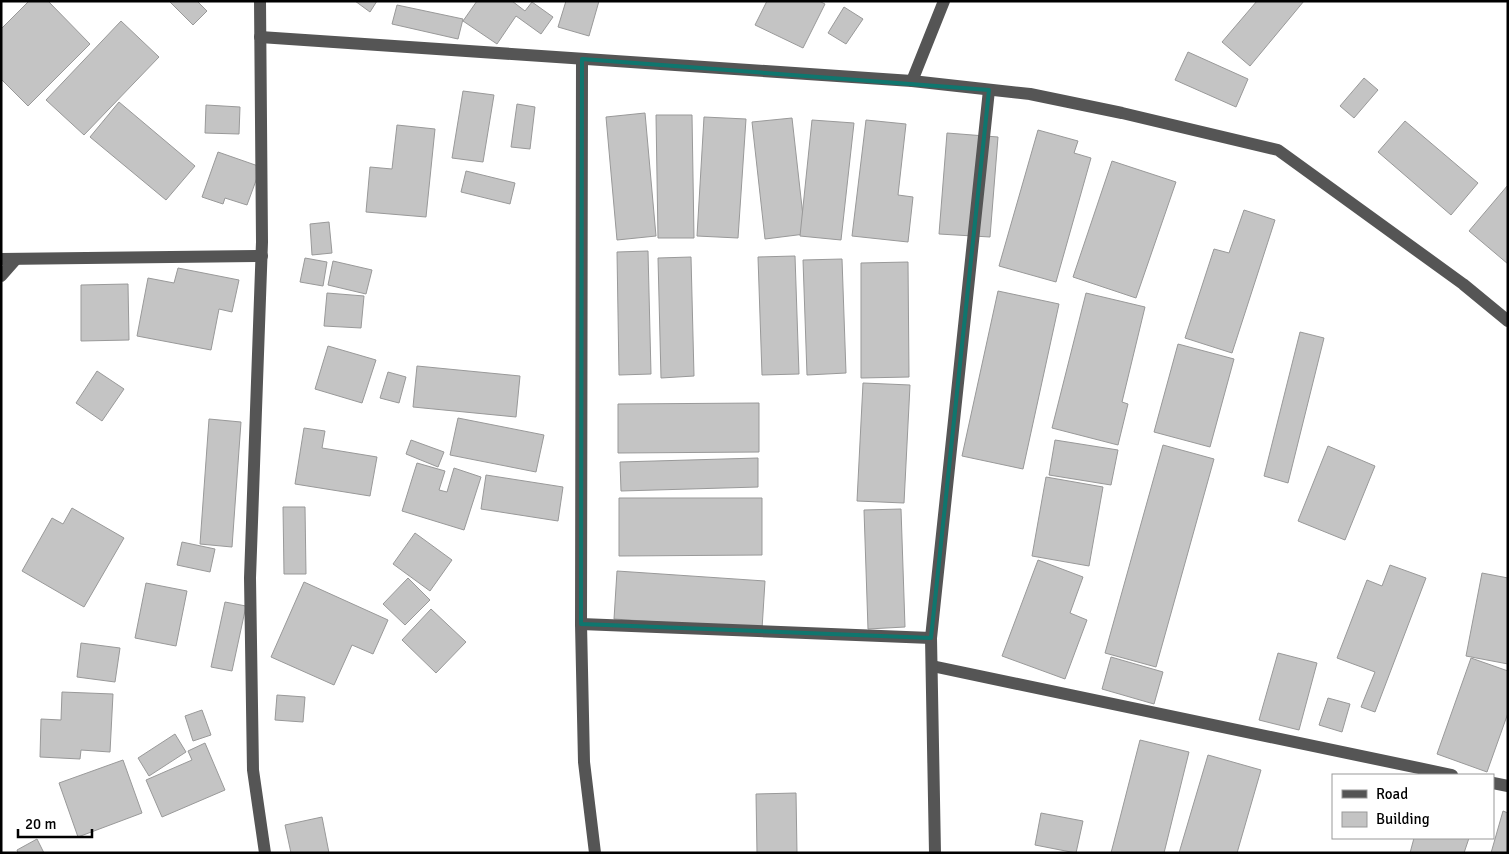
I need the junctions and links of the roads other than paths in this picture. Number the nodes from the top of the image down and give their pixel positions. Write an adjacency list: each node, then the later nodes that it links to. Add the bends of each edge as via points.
1 (260, 1): 3 (street)
2 (944, 1): 5 (street)
3 (260, 37): 4 (street); 7 (street)
4 (582, 59): 5 (street); 12 (street)
5 (912, 81): 6 (street)
6 (989, 90): 11 (street, via 1030,94 1122,113 1278,150 1463,284); 13 (street)
7 (262, 256): 9 (street); 18 (street, via 250,578 253,770)
8 (1, 259): 9 (street)
9 (16, 259): 10 (street)
10 (1, 276)
11 (1508, 321)
12 (581, 624): 13 (street); 19 (street, via 584,762)
13 (931, 638): 14 (street)
14 (932, 666): 15 (street); 20 (street)
15 (1447, 774)
16 (1494, 784): 17 (street)
17 (1508, 786)
18 (265, 853)
19 (595, 853)
20 (936, 853)

